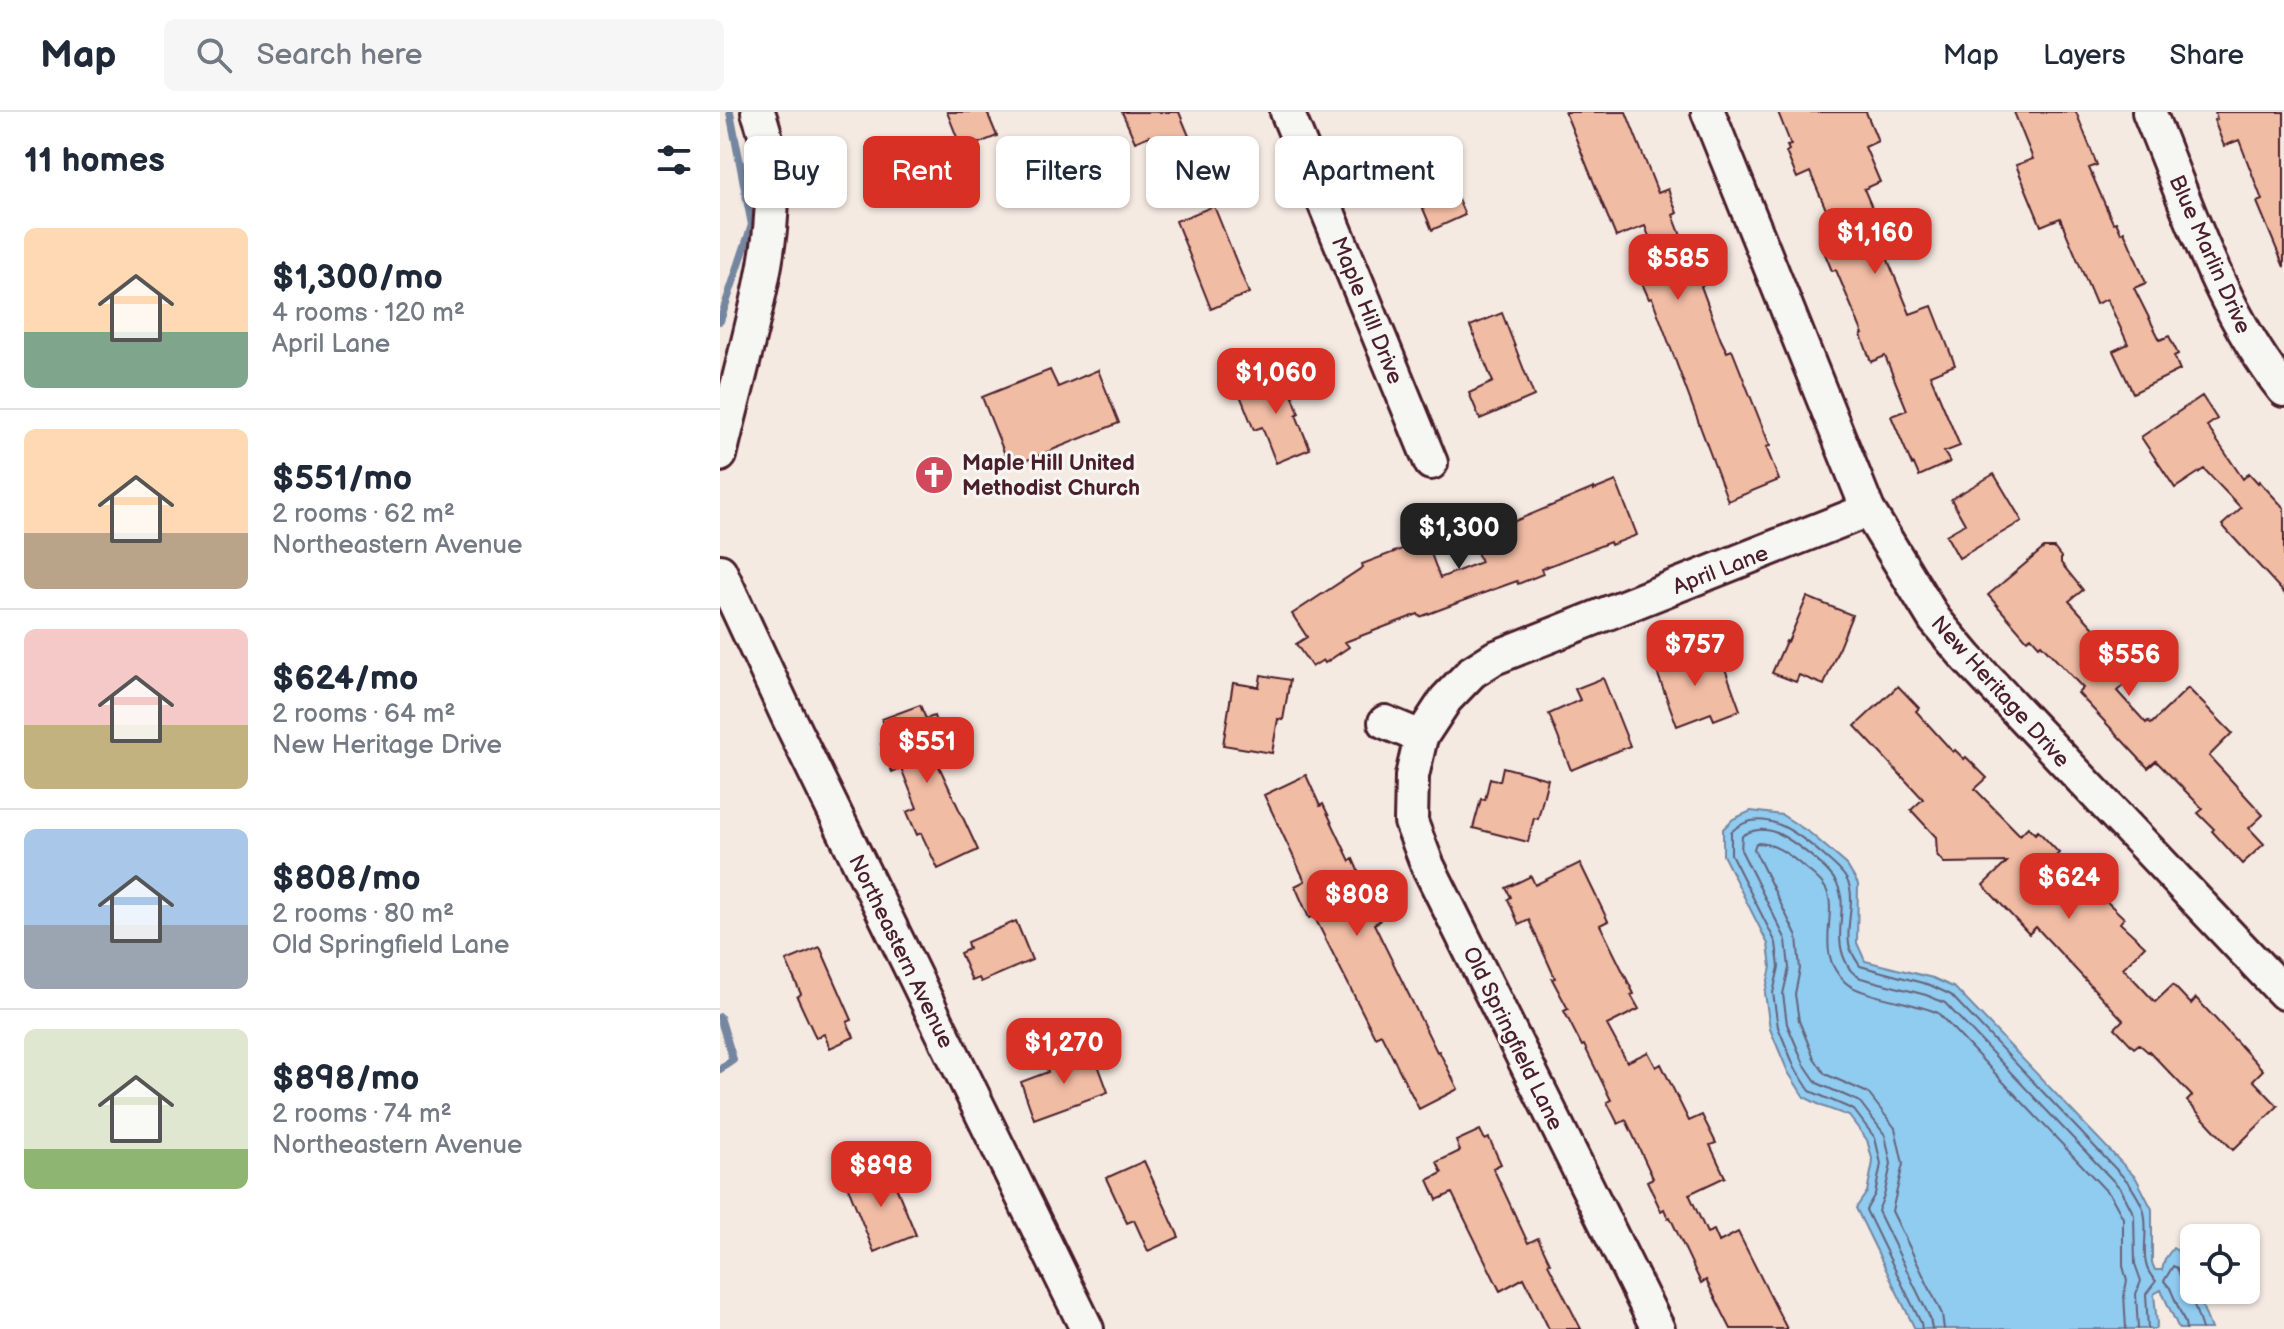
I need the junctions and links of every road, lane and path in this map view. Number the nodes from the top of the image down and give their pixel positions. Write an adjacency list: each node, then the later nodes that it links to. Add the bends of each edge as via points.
1 (758, 112): 6 (street, via 769,160 771,224 762,287)
2 (1287, 112): 7 (street, Maple Hill Drive)
3 (1708, 112): 8 (street, New Heritage Drive)
4 (2149, 112): 5 (street, Blue Marlin Drive, via 2222,288)
5 (2284, 390)
6 (720, 455)
7 (1431, 463)
8 (1868, 510): 11 (street, April Lane, via 1494,658 1446,699); 12 (street, New Heritage Drive, via 1935,620 1967,658)
9 (720, 571): 13 (street, Northeastern Avenue)
10 (1385, 722): 11 (street)
11 (1421, 737): 14 (street, Old Springfield Lane, via 1412,776 1411,822 1427,864)
12 (2284, 993)
13 (1087, 1329)
14 (1658, 1329)

